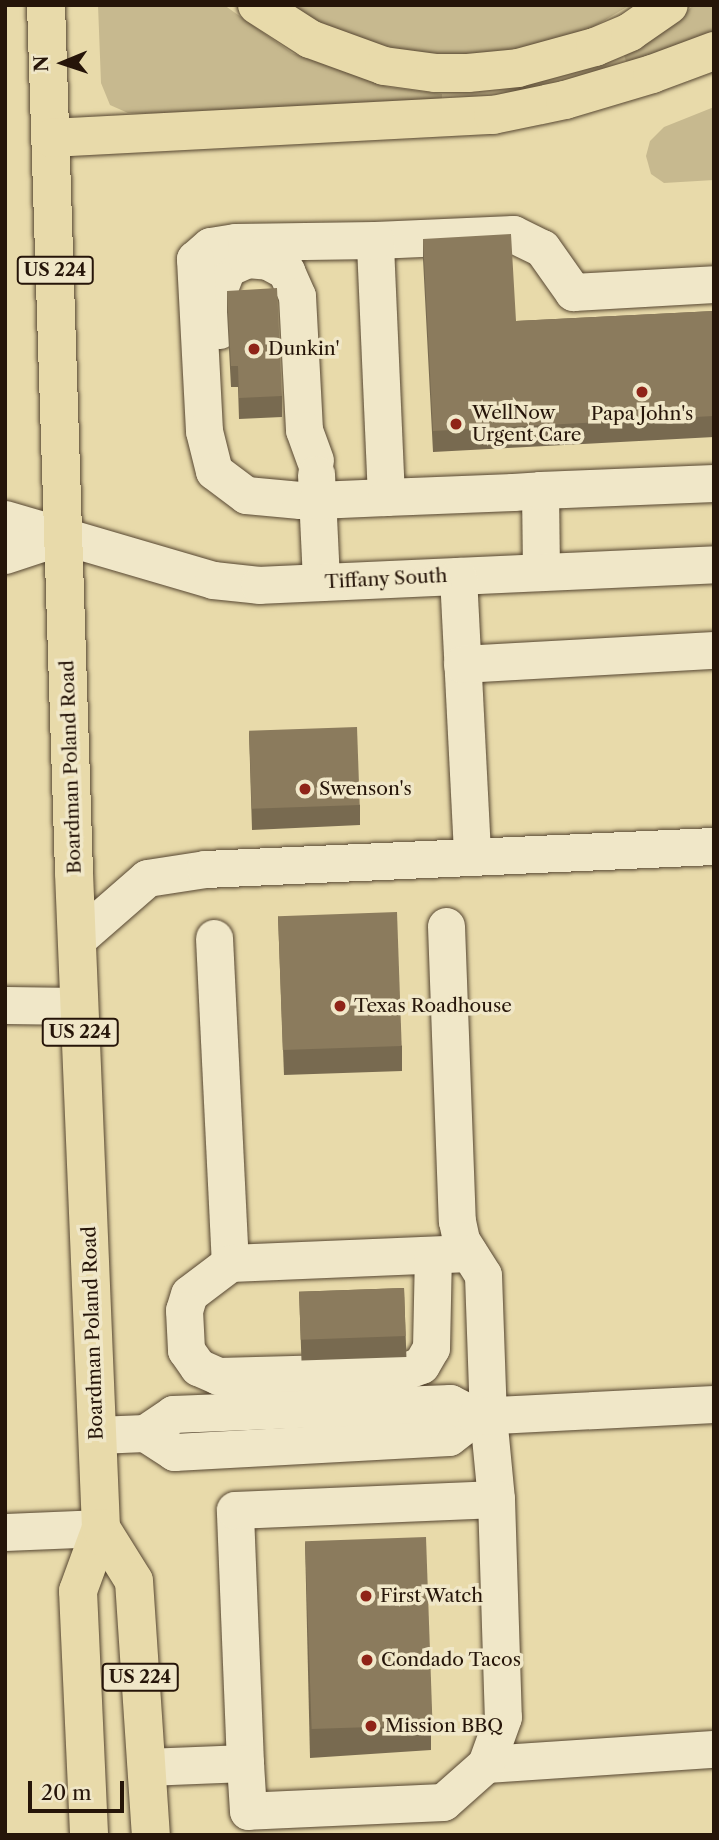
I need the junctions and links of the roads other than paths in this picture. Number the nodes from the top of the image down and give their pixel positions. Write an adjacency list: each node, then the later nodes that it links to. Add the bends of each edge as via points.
1 (46, 5): 5 (main road, Boardman Poland Road / US 224)
2 (257, 5): 3 (main road, via 310,39 374,63 468,73 518,68 595,47 630,32)
3 (669, 5)
4 (714, 51): 5 (main road, via 565,100 493,115)
5 (51, 138): 16 (main road, Boardman Poland Road / US 224)
6 (374, 240): 7 (street); 8 (street, via 513,234 542,248 573,292); 13 (street)
7 (306, 242): 9 (street); 10 (street, via 235,242 210,246 195,259 204,431 214,471)
8 (714, 284)
9 (315, 460): 10 (street, via 304,430 297,296 286,271 268,261 247,259 227,268 217,294); 14 (street)
10 (227, 481): 14 (street, via 246,495)
11 (714, 483): 12 (street)
12 (540, 490): 13 (street); 19 (street)
13 (386, 497): 14 (street)
14 (317, 500): 21 (street)
15 (5, 519): 16 (street, Tiffany South)
16 (65, 535): 17 (street); 21 (street, Tiffany South, via 213,580 259,585); 28 (main road, Boardman Poland Road / US 224)
17 (5, 555)
18 (714, 564): 19 (street, Tiffany South)
19 (541, 572): 20 (street, Tiffany South)
20 (458, 576): 21 (street, Tiffany South); 23 (street)
21 (321, 582)
22 (714, 650): 23 (street)
23 (462, 664): 25 (street)
24 (714, 846): 25 (street)
25 (472, 856): 28 (street, via 205,869 146,878)
26 (446, 926): 31 (street, via 457,1221)
27 (214, 938): 33 (street)
28 (76, 940): 30 (main road, Boardman Poland Road / US 224)
29 (5, 1005): 30 (street)
30 (79, 1006): 36 (main road, Boardman Poland Road / US 224)
31 (469, 1253): 32 (street); 35 (street, via 483,1275)
32 (433, 1255): 33 (street); 33 (street, via 431,1348 421,1365 405,1371 218,1376 198,1367 186,1350 184,1310 189,1294)
33 (230, 1263)
34 (714, 1404): 35 (street)
35 (482, 1416): 36 (street, via 449,1437 201,1451 174,1452 145,1433); 37 (street)
36 (97, 1435): 38 (main road, Boardman Poland Road / US 224)
37 (496, 1499): 41 (street, via 235,1510); 42 (street, via 503,1717)
38 (101, 1528): 39 (street); 43 (main road, Boardman Poland Road / US 224, via 134,1581); 44 (main road, Boardman Poland Road / US 224, via 78,1591)
39 (5, 1532)
40 (714, 1749): 42 (street)
41 (245, 1763): 42 (street, via 248,1811 443,1802); 43 (street)
42 (486, 1764)
43 (146, 1767): 45 (main road, Boardman Poland Road / US 224)
44 (89, 1835)
45 (151, 1835)

